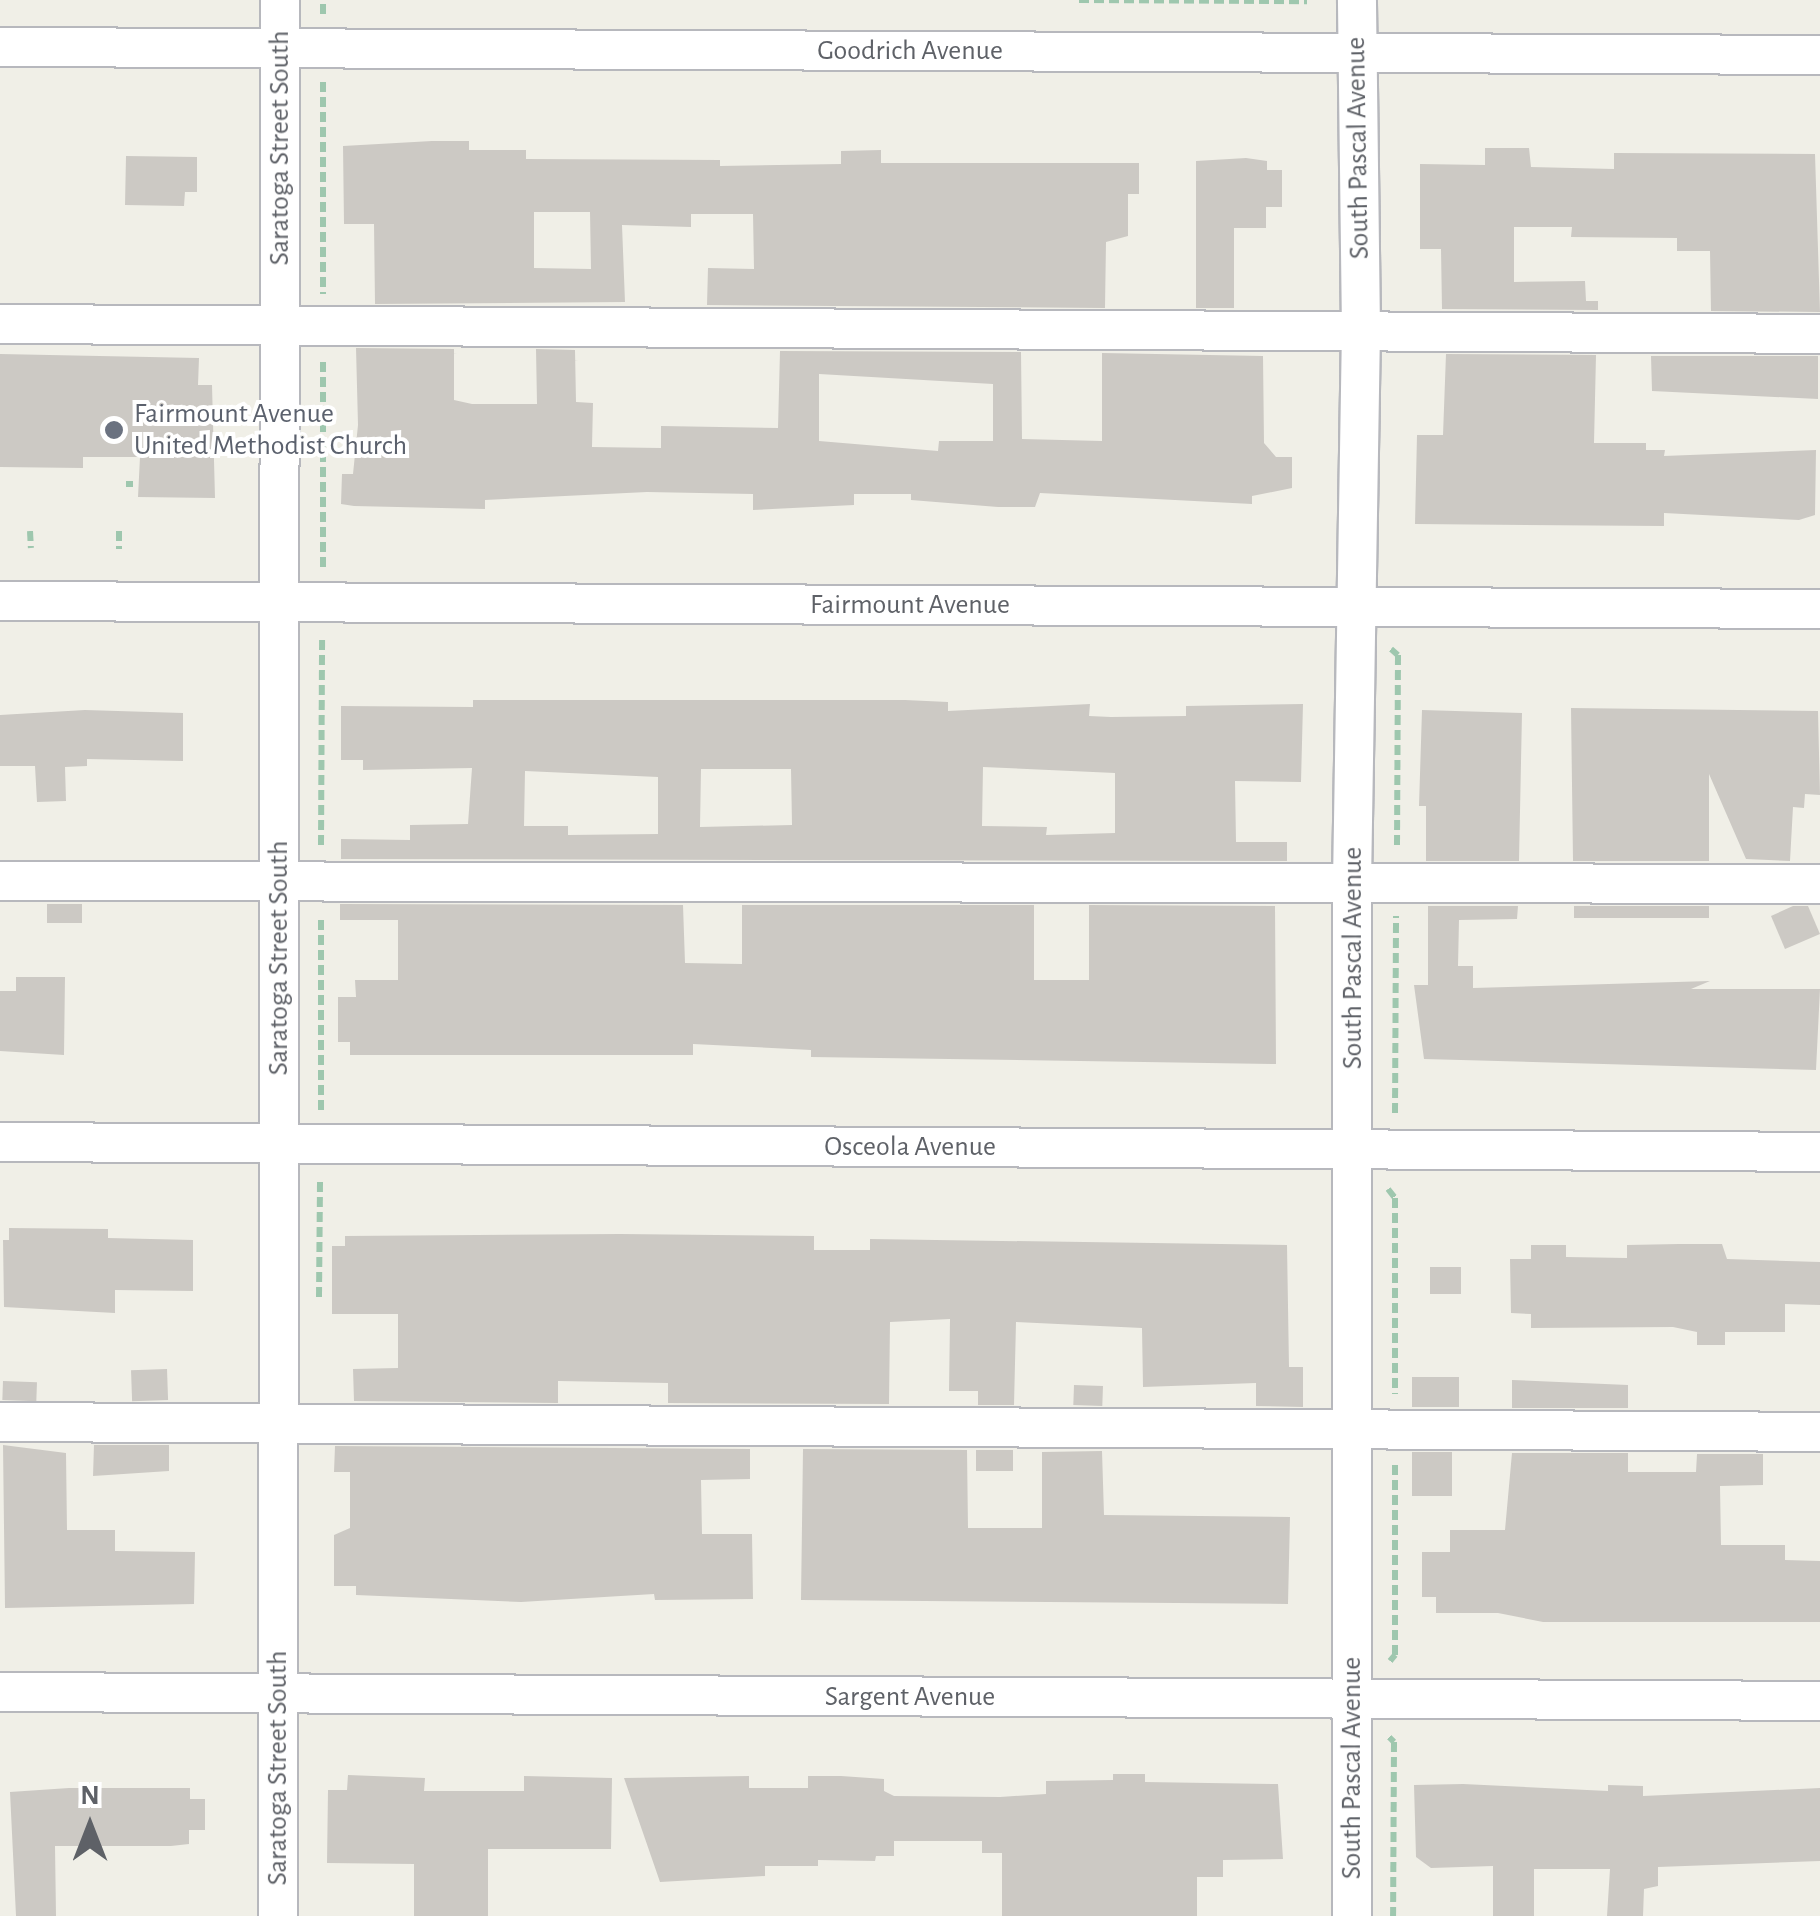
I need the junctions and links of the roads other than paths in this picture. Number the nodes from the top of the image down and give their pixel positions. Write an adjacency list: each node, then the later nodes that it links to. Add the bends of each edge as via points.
1 (280, 0): 4 (street, Saratoga Street South)
2 (1356, 0): 5 (street, South Pascal Avenue)
3 (0, 47): 4 (street, Goodrich Avenue)
4 (280, 48): 5 (street, Goodrich Avenue); 8 (street, Saratoga Street South)
5 (1356, 53): 6 (street, Goodrich Avenue); 9 (street, South Pascal Avenue)
6 (1820, 56)
7 (0, 324): 8 (street)
8 (280, 327): 9 (street); 12 (street, Saratoga Street South)
9 (1361, 331): 10 (street); 13 (street, South Pascal Avenue)
10 (1820, 334)
11 (0, 601): 12 (street, Fairmount Avenue)
12 (280, 602): 13 (street, Fairmount Avenue); 17 (street, Saratoga Street South)
13 (1355, 607): 14 (street, Fairmount Avenue); 16 (street, South Pascal Avenue)
14 (1820, 609)
15 (0, 881): 17 (street)
16 (1352, 883): 17 (street); 18 (street); 21 (street, South Pascal Avenue)
17 (279, 884): 20 (street, Saratoga Street South)
18 (1820, 884)
19 (0, 1142): 20 (street, Osceola Avenue)
20 (279, 1143): 21 (street, Osceola Avenue); 24 (street, Saratoga Street South)
21 (1354, 1150): 22 (street, Osceola Avenue); 26 (street, South Pascal Avenue)
22 (1820, 1152)
23 (0, 1422): 24 (street)
24 (278, 1422): 26 (street); 28 (street, Saratoga Street South)
25 (1820, 1432): 26 (street)
26 (1354, 1433): 29 (street, South Pascal Avenue)
27 (0, 1692): 28 (street, Sargent Avenue)
28 (278, 1694): 29 (street, Sargent Avenue); 31 (street, Saratoga Street South)
29 (1352, 1699): 30 (street, Sargent Avenue); 32 (street, South Pascal Avenue)
30 (1820, 1702)
31 (278, 1916)
32 (1352, 1916)

